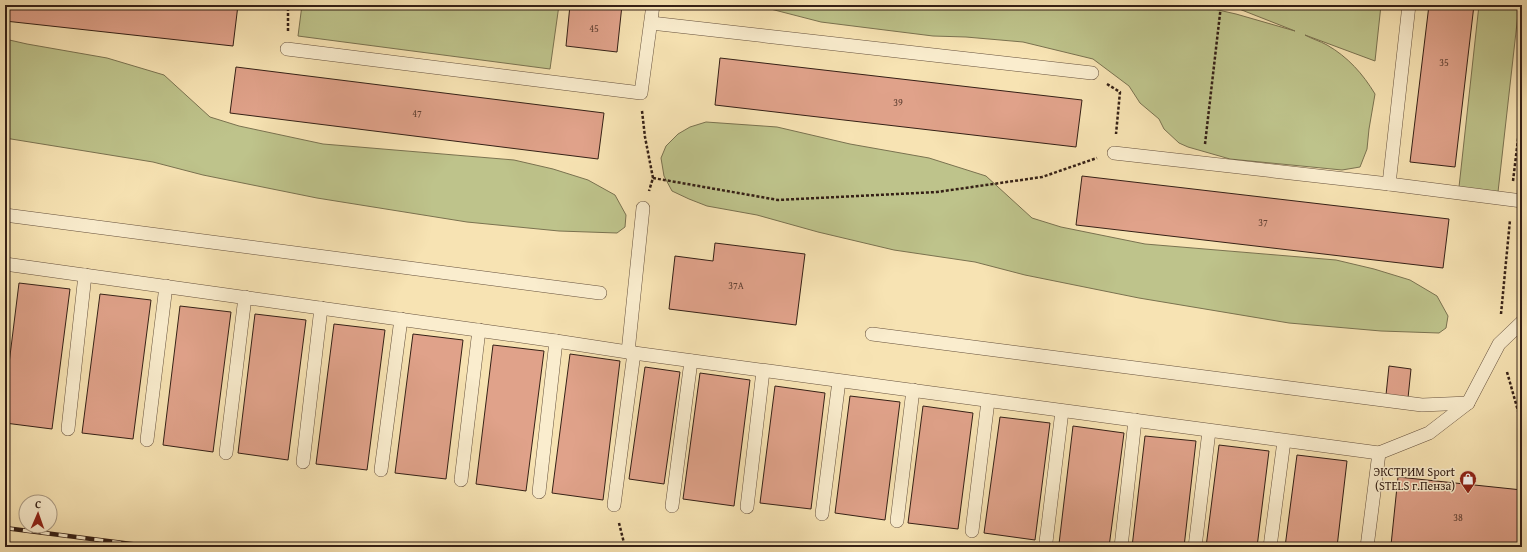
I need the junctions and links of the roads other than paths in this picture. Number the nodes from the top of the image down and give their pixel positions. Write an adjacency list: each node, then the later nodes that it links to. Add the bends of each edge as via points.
1 (653, 5): 3 (lane)
2 (1409, 5): 7 (lane)
3 (651, 22): 4 (lane, via 641,93); 5 (lane)
4 (287, 49)
5 (1092, 73)
6 (1114, 153): 7 (lane)
7 (1388, 184): 8 (lane)
8 (1517, 200)
9 (644, 208): 22 (lane)
10 (5, 215): 14 (lane)
11 (5, 264): 12 (lane)
12 (85, 275): 13 (lane); 31 (lane)
13 (166, 286): 15 (lane); 33 (lane)
14 (600, 293)
15 (245, 297): 16 (lane); 36 (lane)
16 (321, 308): 17 (lane); 37 (lane)
17 (401, 320): 19 (lane); 38 (lane)
18 (1522, 322): 28 (lane, via 1499,344)
19 (479, 330): 21 (lane); 39 (lane)
20 (872, 334): 28 (lane, via 1422,405)
21 (556, 341): 22 (lane); 40 (lane)
22 (631, 353): 23 (lane); 41 (lane)
23 (691, 361): 24 (lane); 42 (lane)
24 (763, 371): 25 (lane); 43 (lane)
25 (839, 381): 26 (lane); 44 (lane)
26 (913, 390): 27 (lane); 45 (lane)
27 (988, 401): 29 (lane); 46 (lane)
28 (1468, 403): 35 (lane, via 1429,433)
29 (1062, 411): 30 (lane); 47 (lane)
30 (1135, 420): 32 (lane); 48 (lane)
31 (68, 429)
32 (1209, 431): 34 (lane); 49 (lane)
33 (147, 440)
34 (1284, 441): 35 (lane); 50 (lane)
35 (1379, 452): 51 (lane)
36 (226, 453)
37 (303, 462)
38 (381, 470)
39 (461, 480)
40 (539, 492)
41 (614, 505)
42 (672, 506)
43 (747, 507)
44 (822, 514)
45 (897, 521)
46 (972, 531)
47 (1046, 542)
48 (1121, 547)
49 (1195, 547)
50 (1270, 547)
51 (1367, 547)

